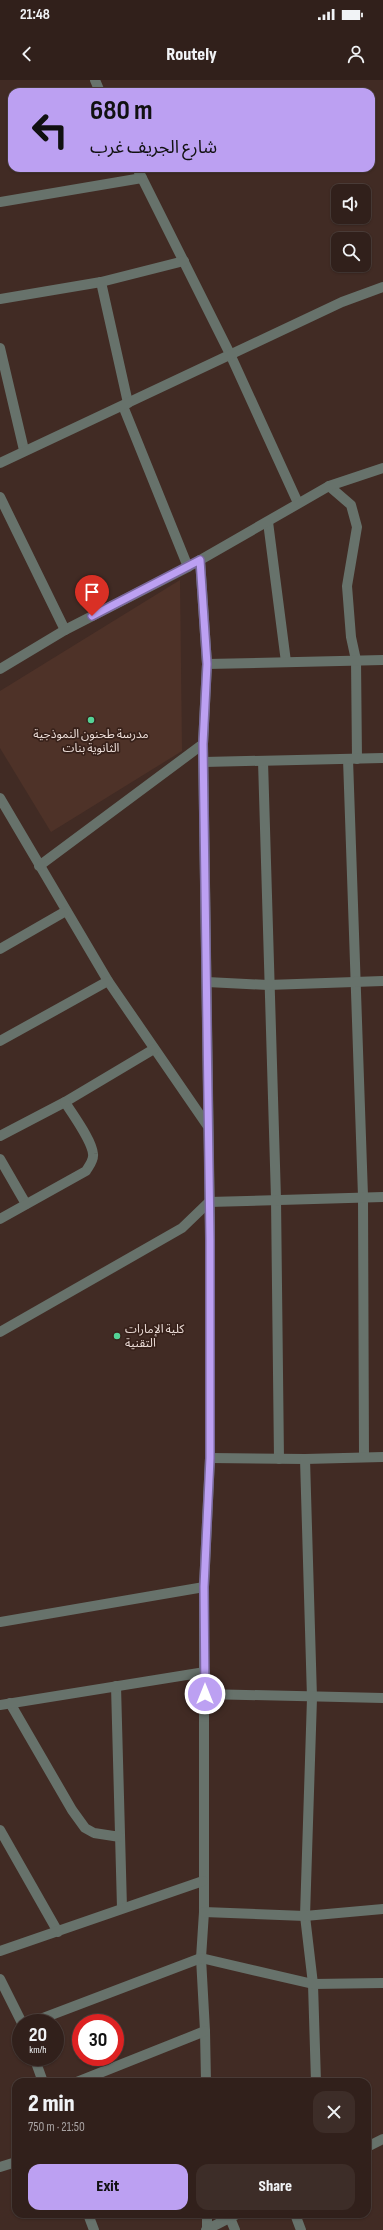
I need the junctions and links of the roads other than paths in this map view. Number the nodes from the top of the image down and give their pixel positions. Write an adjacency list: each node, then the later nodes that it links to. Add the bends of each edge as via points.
1 (139, 172): 2 (street)
2 (142, 178): 3 (street); 4 (street)
3 (0, 202)
4 (184, 261): 5 (street); 9 (street)
5 (101, 282): 7 (street); 10 (street)
6 (382, 289): 9 (street, via 342,302)
7 (0, 299)
8 (0, 348): 11 (street)
9 (230, 354): 10 (street); 16 (street)
10 (125, 405): 11 (street); 19 (street)
11 (24, 450): 12 (street)
12 (0, 463)
13 (383, 468): 14 (street)
14 (329, 486): 16 (street); 21 (street, via 351,505 357,527 347,586 351,637)
15 (0, 497): 20 (street)
16 (298, 503): 17 (street)
17 (268, 522): 18 (street); 23 (street)
18 (200, 560): 19 (street); 24 (street)
19 (188, 567): 20 (street)
20 (65, 630): 25 (street)
21 (356, 660): 22 (street); 23 (street); 28 (street)
22 (383, 660)
23 (286, 662): 24 (street)
24 (207, 664): 26 (street)
25 (0, 669)
26 (203, 744): 30 (street); 32 (street)
27 (383, 758): 28 (street)
28 (352, 759): 29 (street); 38 (street)
29 (262, 761): 30 (street); 39 (street)
30 (204, 762): 36 (street)
31 (0, 798): 32 (street)
32 (39, 866): 33 (street)
33 (66, 911): 34 (street); 35 (street)
34 (0, 949)
35 (108, 980): 40 (street); 41 (street)
36 (206, 982): 39 (street); 43 (street)
37 (383, 982): 38 (street)
38 (354, 984): 39 (street); 46 (street)
39 (268, 985): 48 (street)
40 (0, 1041)
41 (154, 1049): 42 (street); 43 (street)
42 (65, 1102): 44 (street); 50 (street, via 88,1140 93,1154 91,1164 86,1171)
43 (207, 1125): 49 (street)
44 (0, 1136)
45 (0, 1159): 50 (street)
46 (363, 1196): 47 (street); 48 (street); 53 (street)
47 (383, 1197)
48 (276, 1199): 49 (street); 57 (street)
49 (209, 1202): 52 (street, via 182,1228); 55 (street)
50 (26, 1204): 51 (street)
51 (0, 1219)
52 (0, 1332)
53 (364, 1457): 54 (street); 56 (street)
54 (383, 1457)
55 (210, 1458): 57 (street); 58 (street)
56 (306, 1459): 57 (street); 63 (street)
57 (278, 1460)
58 (204, 1587): 59 (street); 60 (street)
59 (0, 1622)
60 (205, 1672): 61 (street); 62 (street)
61 (116, 1686): 65 (street); 67 (street)
62 (205, 1694): 63 (street); 68 (street)
63 (312, 1698): 64 (street); 72 (street)
64 (383, 1698)
65 (5, 1704): 67 (street, via 85,1828 94,1833)
66 (0, 1830): 73 (street)
67 (120, 1837): 69 (street)
68 (203, 1881): 69 (street); 71 (street)
69 (122, 1908): 73 (street)
70 (383, 1909): 72 (street)
71 (204, 1912): 72 (street); 75 (street)
72 (305, 1916): 78 (street)
73 (58, 1932): 74 (street)
74 (0, 1951)
75 (201, 1958): 78 (street); 80 (street); 81 (street)
76 (0, 1978): 79 (street)
77 (383, 1983): 78 (street)
78 (313, 1984): 86 (street)
79 (18, 2014)
80 (54, 2014)
81 (205, 2032): 84 (street); 85 (street)
82 (37, 2066): 83 (street)
83 (42, 2078)
84 (87, 2078)
85 (206, 2078)
86 (316, 2078)
87 (382, 2143): 88 (street)
88 (371, 2146)
89 (12, 2163): 90 (street)
90 (0, 2167)
91 (90, 2218): 96 (street)
92 (207, 2218): 97 (street)
93 (229, 2218): 97 (street)
94 (233, 2218): 98 (street)
95 (296, 2218): 99 (street)
96 (94, 2230)
97 (207, 2230)
98 (235, 2230)
99 (301, 2230)

